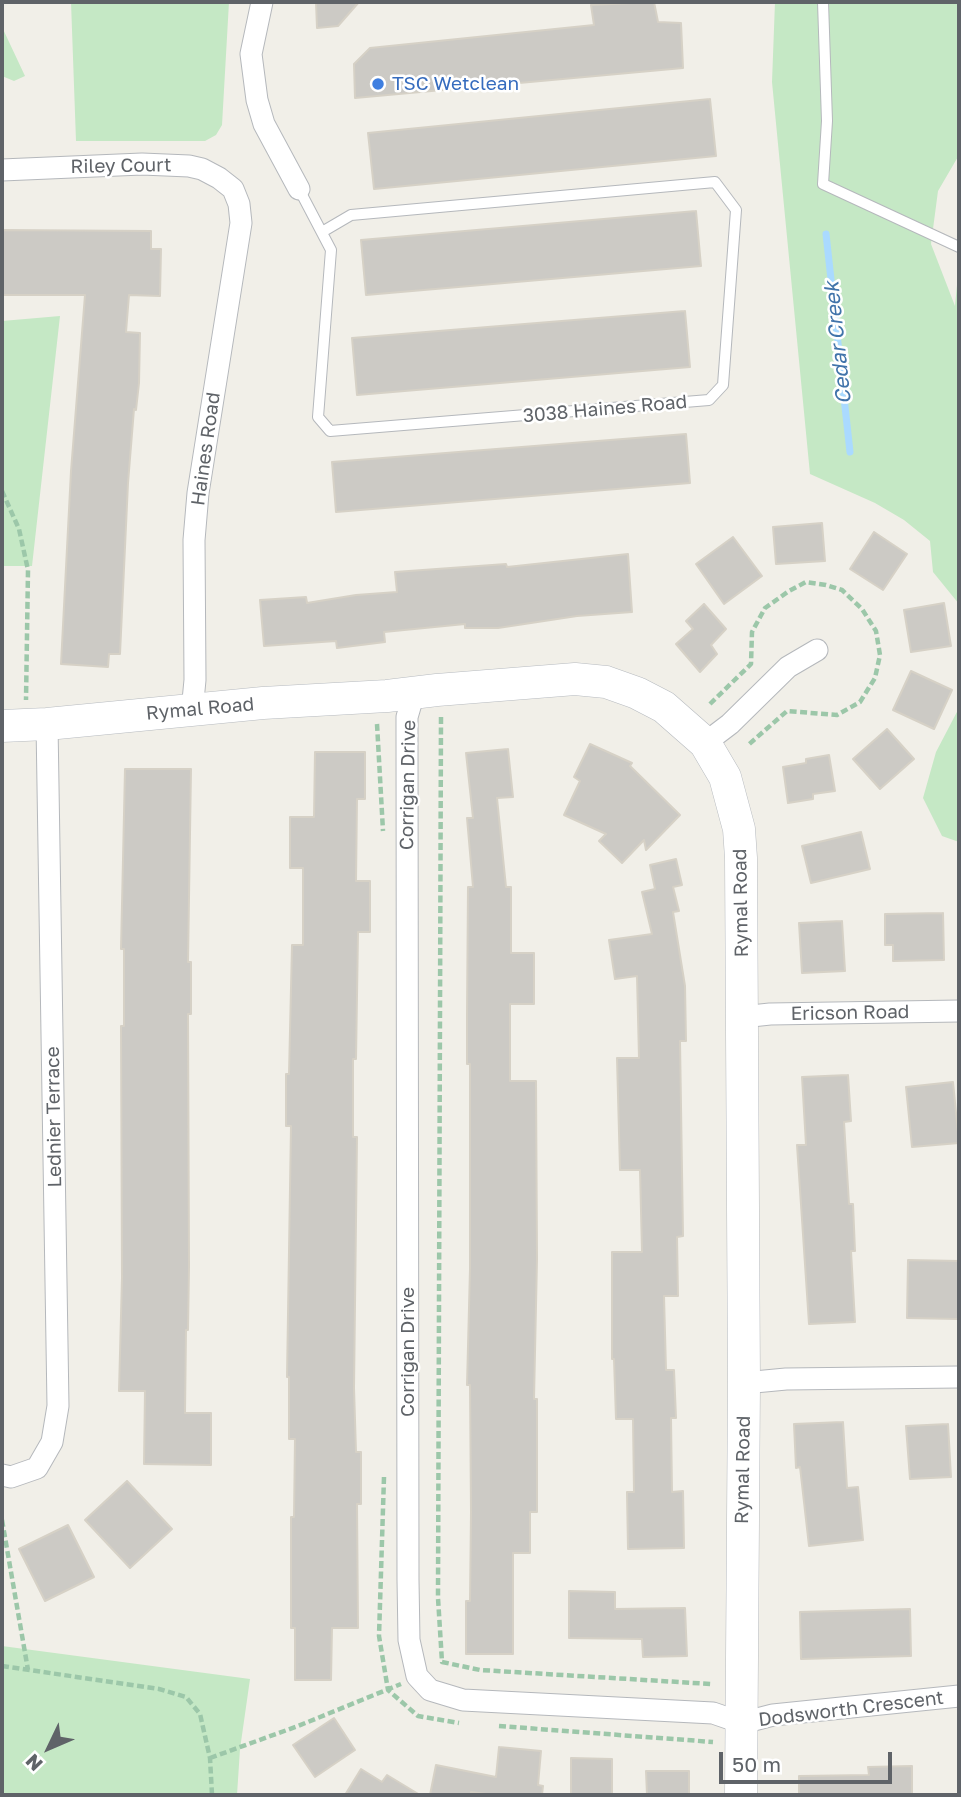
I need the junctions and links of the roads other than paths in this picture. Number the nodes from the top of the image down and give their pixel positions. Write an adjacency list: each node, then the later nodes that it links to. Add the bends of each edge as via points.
1 (262, 2): 4 (street, via 251,54 257,100 264,124)
2 (823, 2): 7 (lane, via 827,121 823,184)
3 (2, 170): 5 (street, Riley Court, via 189,166 210,173)
4 (299, 189): 6 (lane, 3038 Haines Road)
5 (233, 190): 10 (street, Haines Road, via 241,223 202,462 194,540)
6 (322, 232): 6 (lane, 3038 Haines Road, via 351,215 715,181 736,210 723,385 709,400 330,431 318,417 331,250)
7 (959, 247)
8 (817, 650): 12 (street, via 788,667)
9 (414, 693): 10 (street, Rymal Road); 12 (street, Rymal Road, via 575,678 606,682 664,707); 19 (street, Corrigan Drive, via 407,717 408,1580 409,1640 417,1676 430,1690 463,1700 713,1713)
10 (192, 711): 11 (street, Rymal Road)
11 (25, 725): 17 (street, Lednier Terrace, via 58,1406 52,1442 37,1468 11,1477)
12 (705, 743): 14 (street, Rymal Road, via 725,777 739,829)
13 (959, 1011): 14 (street, Ericson Road)
14 (742, 1017): 16 (street, Rymal Road)
15 (959, 1377): 16 (street)
16 (744, 1383): 19 (street, Rymal Road)
17 (2, 1475)
18 (959, 1696): 19 (street, Dodsworth Crescent, via 774,1715)
19 (742, 1723): 20 (street, Rymal Road)
20 (741, 1795)

